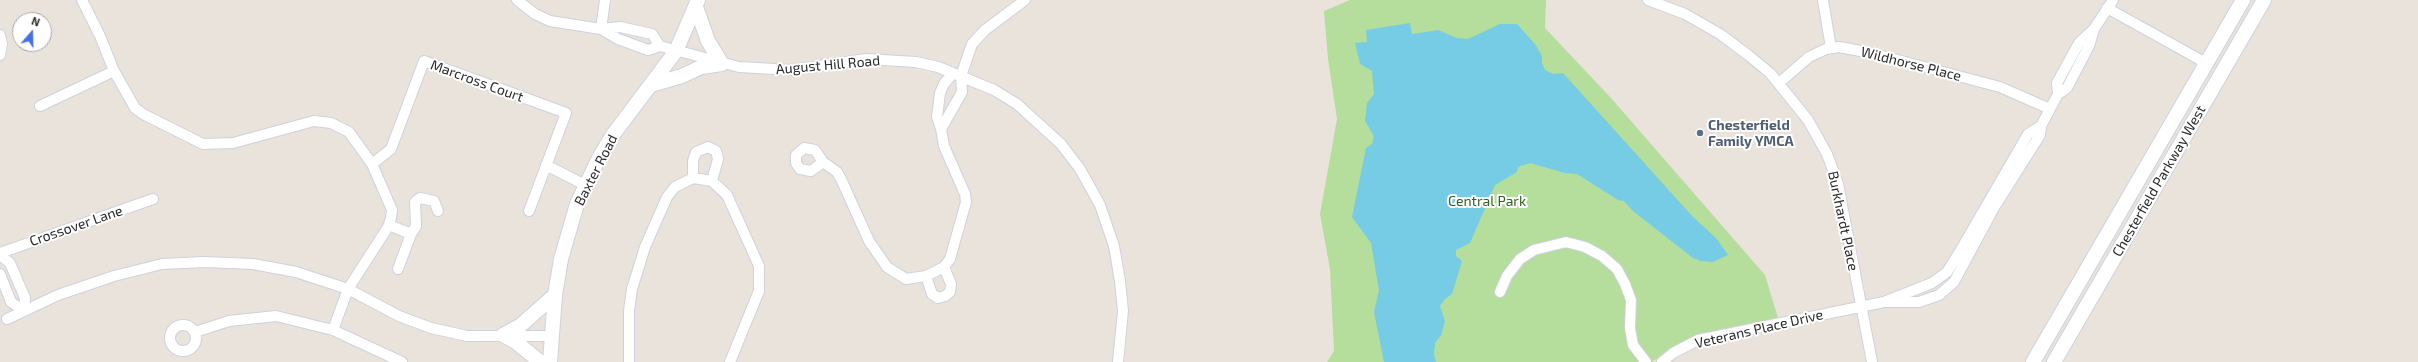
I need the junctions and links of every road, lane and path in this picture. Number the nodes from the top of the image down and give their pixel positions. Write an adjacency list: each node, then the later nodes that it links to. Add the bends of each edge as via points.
1 (82, 0): 19 (street)
2 (517, 0): 11 (street, via 535,14 550,21)
3 (605, 0): 11 (street)
4 (1025, 0): 21 (street, via 985,30 972,44)
5 (1648, 0): 22 (street, Burkhardt Place, via 1685,14 1720,34)
6 (1822, 0): 14 (street)
7 (2243, 0): 17 (street, Chesterfield Parkway West)
8 (2264, 0): 20 (street, Chesterfield Parkway West)
9 (697, 3): 15 (street, Baxter Road); 18 (street, via 708,41)
10 (2110, 4): 17 (street); 25 (street, Veterans Place Drive, via 2094,29 2089,46 2068,88 2058,94)
11 (601, 29): 13 (street, via 618,39 648,50); 13 (street, via 620,27 652,34)
12 (0, 35): 16 (street)
13 (660, 46): 15 (street, August Hill Road)
14 (1831, 48): 22 (street, Wildhorse Place, via 1810,57); 25 (street, Wildhorse Place, via 1871,53 2000,87)
15 (676, 51): 18 (street, August Hill Road); 23 (street, Baxter Road)
16 (0, 56)
17 (2206, 63): 20 (street); 62 (street, Chesterfield Parkway West)
18 (722, 64): 21 (street, August Hill Road, via 792,70 866,59 892,60 916,62); 23 (street, via 701,67 682,76)
19 (114, 71): 24 (street); 28 (street, via 129,99 143,114 203,144 233,143 322,121 340,126 349,132)
20 (2221, 72): 63 (street, Chesterfield Parkway West)
21 (957, 74): 26 (street, via 962,92); 26 (street, via 944,84 940,93 937,117); 58 (street, August Hill Road, via 994,90 1017,104 1061,144 1080,169 1100,205 1114,246 1123,311)
22 (1779, 83): 46 (street, Burkhardt Place, via 1808,120 1827,154 1838,184)
23 (651, 85): 32 (street, Baxter Road, via 612,136)
24 (40, 106)
25 (2050, 109): 46 (street, Veterans Place Drive, via 2041,126 2040,135 1995,206 1954,282 1939,295 1919,302 1884,302)
26 (941, 129): 39 (street, via 944,146 966,202 950,259)
27 (823, 162): 42 (street, via 841,179 869,241 887,267 906,279)
28 (372, 164): 29 (street, Marcross Court, via 391,149 424,61 566,113); 36 (street, via 392,210)
29 (546, 165): 32 (street); 35 (street, Marcross Court)
30 (693, 178): 31 (street); 31 (street, via 696,152 708,147 716,151 718,159); 56 (street, via 675,187 667,197 644,247 628,311)
31 (712, 181): 57 (street, via 727,195 759,266 759,291)
32 (585, 185): 45 (street, Baxter Road, via 568,232)
33 (153, 199): 38 (street, Crossover Lane)
34 (438, 211): 37 (street, via 434,201 420,198 416,202 416,226)
35 (529, 211)
36 (389, 225): 37 (street); 43 (street)
37 (411, 234): 40 (street)
38 (0, 254): 47 (street, via 10,263 25,298)
39 (944, 267): 42 (street); 42 (street, via 951,284 950,292 945,296 938,298 932,294)
40 (398, 269)
41 (0, 274): 47 (street, via 12,302)
42 (926, 276)
43 (348, 289): 47 (street, via 296,272 253,264 162,264 114,276 58,295); 49 (street); 51 (street, via 398,316 431,328 467,336)
44 (1500, 292): 59 (street, via 1507,276 1520,259 1534,250 1566,242 1585,246 1617,269 1625,284 1631,300 1630,328 1633,344)
45 (555, 295): 51 (street, via 521,325); 52 (street, Baxter Road)
46 (1861, 307): 60 (street, Veterans Place Drive, via 1698,340); 61 (street, Burkhardt Place)
47 (24, 311): 48 (street)
48 (7, 319)
49 (333, 330): 50 (street, via 276,316 229,321); 53 (street)
50 (195, 332)
51 (503, 335): 52 (street); 54 (street, via 516,342)
52 (552, 336): 55 (street, Baxter Road)
53 (402, 362)
54 (540, 362)
55 (550, 362)
56 (629, 362)
57 (730, 362)
58 (1118, 362)
59 (1646, 362)
60 (1662, 362)
61 (1872, 362)
62 (2033, 362)
63 (2054, 362)

